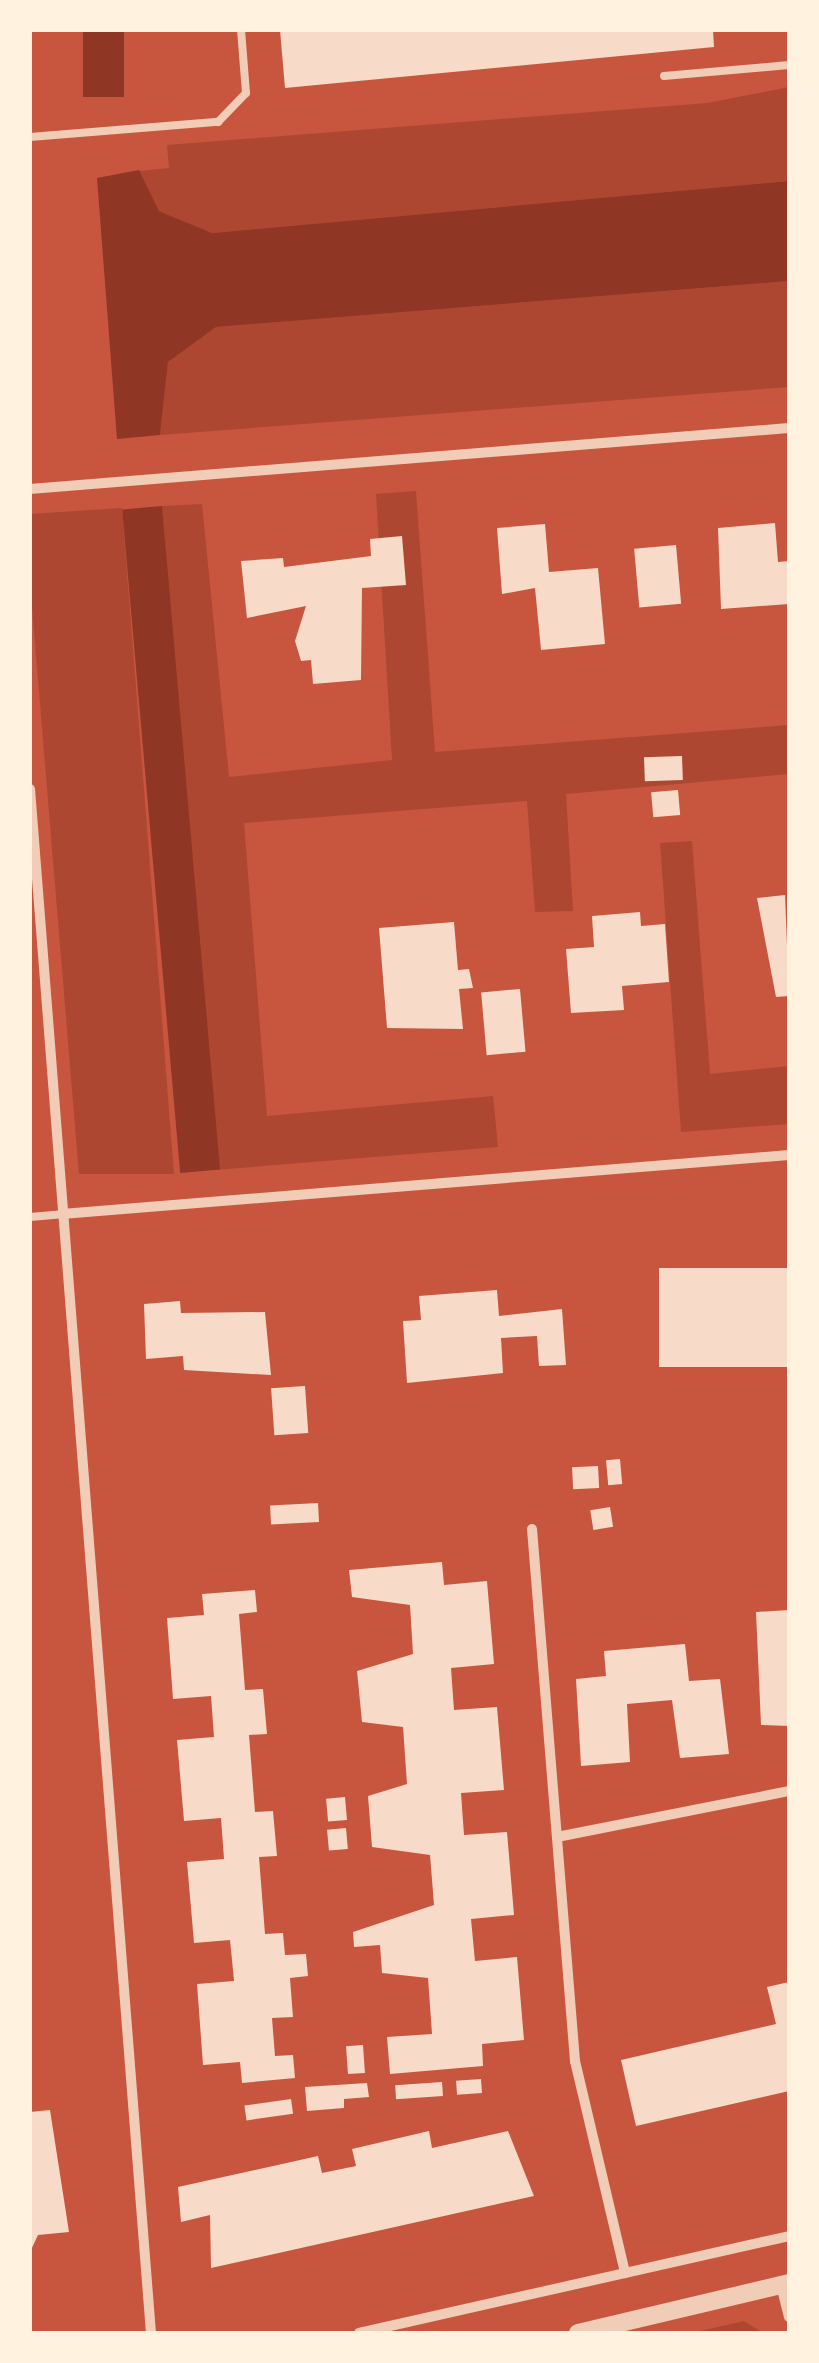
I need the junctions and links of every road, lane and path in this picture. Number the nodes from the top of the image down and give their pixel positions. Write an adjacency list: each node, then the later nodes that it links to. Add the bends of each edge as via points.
1 (241, 30): 4 (lane, via 246,93 218,122)
2 (789, 65): 3 (lane)
3 (664, 76)
4 (30, 138)
5 (789, 428): 6 (street)
6 (30, 489)
7 (30, 790): 9 (street)
8 (789, 1155): 9 (street)
9 (62, 1214): 10 (lane); 18 (street)
10 (30, 1217)
11 (532, 1528): 13 (street)
12 (789, 1790): 13 (street)
13 (557, 1837): 15 (street, via 575,2061)
14 (789, 2236): 15 (street)
15 (625, 2273): 19 (street)
16 (785, 2284): 17 (street); 20 (street)
17 (789, 2317)
18 (151, 2333)
19 (360, 2333)
20 (578, 2333)

